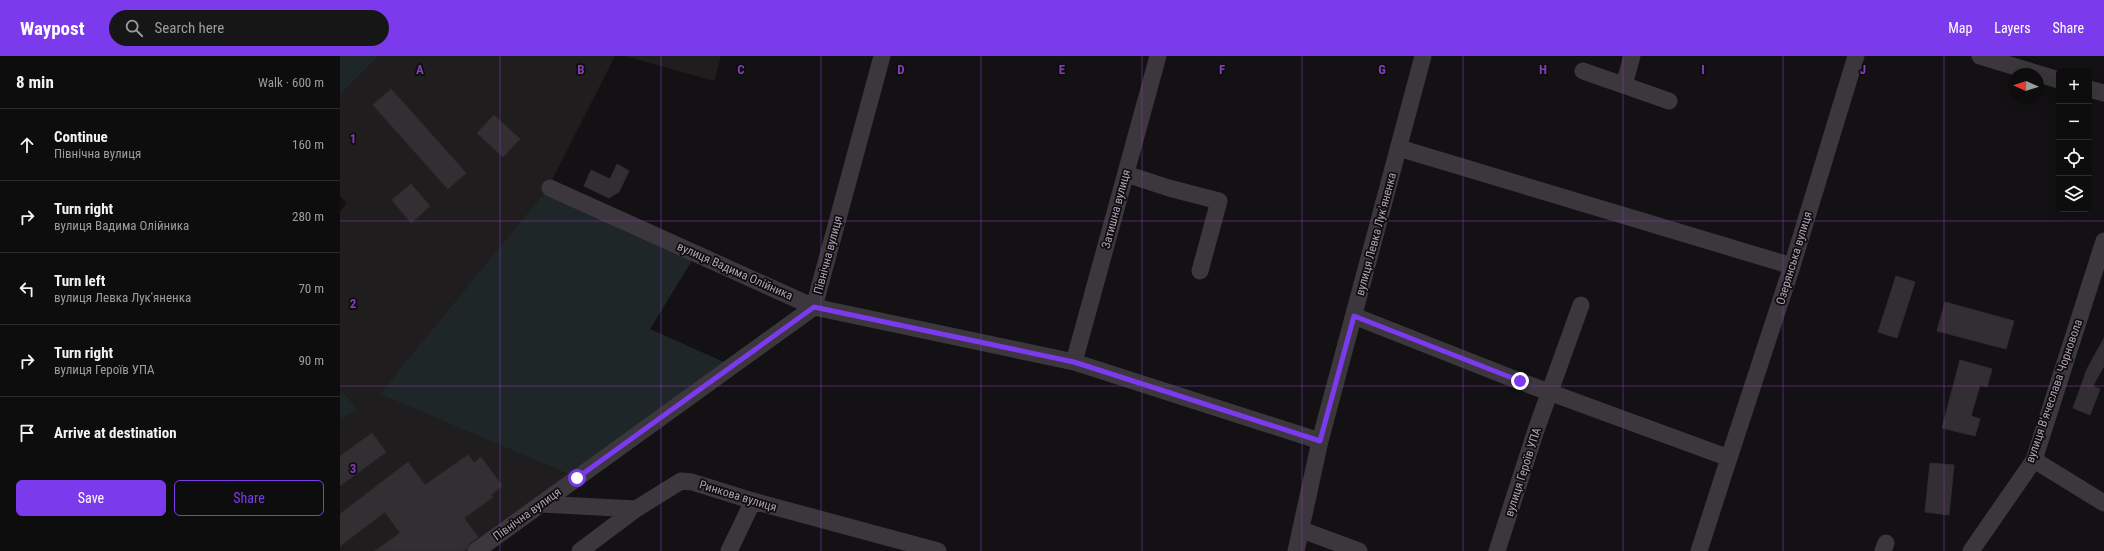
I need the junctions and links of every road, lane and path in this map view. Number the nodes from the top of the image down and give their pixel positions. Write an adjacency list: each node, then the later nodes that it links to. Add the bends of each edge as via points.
1 (882, 56): 20 (street, Північна вулиця)
2 (1158, 56): 14 (street, Затишна вулиця)
3 (1423, 56): 13 (street, вулиця Левка Лук'яненка)
4 (1632, 56): 9 (street)
5 (1856, 56): 17 (street, Озерянська вулиця)
6 (1980, 56): 8 (street)
7 (1583, 71): 9 (street)
8 (2056, 79)
9 (1624, 85): 12 (street)
10 (2092, 89): 11 (street)
11 (2104, 93)
12 (1669, 101)
13 (1399, 148): 17 (street); 21 (street, вулиця Левка Лук'яненка)
14 (1126, 174): 18 (street, via 1219,201); 22 (street, Затишна вулиця)
15 (550, 188): 20 (street, вулиця Вадима Олійника)
16 (2104, 241): 26 (street, вулиця В'ячеслава Чорновола)
17 (1792, 266): 25 (street, Озерянська вулиця)
18 (1200, 271)
19 (1581, 306): 23 (street, вулиця Героїв УПА)
20 (814, 307): 22 (street, вулиця Вадима Олійника); 29 (street, Північна вулиця)
21 (1354, 316): 23 (street); 24 (street, вулиця Левка Лук'яненка)
22 (1074, 362): 24 (street, вулиця Вадима Олійника)
23 (1550, 392): 25 (street); 39 (street, вулиця Героїв УПА)
24 (1320, 441): 31 (street, вулиця Левка Лук'яненка)
25 (1729, 458): 40 (street, Озерянська вулиця)
26 (2034, 460): 28 (street); 41 (street, вулиця В'ячеслава Чорновола)
27 (753, 501): 30 (street, Ринкова вулиця, via 692,482 680,481); 32 (street, Ринкова вулиця); 35 (street)
28 (2104, 503)
29 (541, 504): 30 (street); 33 (street, Північна вулиця)
30 (636, 509): 34 (street, Ринкова вулиця)
31 (1302, 530): 37 (street, вулиця Левка Лук'яненка); 38 (street)
32 (916, 548): 36 (street, Ринкова вулиця)
33 (476, 551)
34 (580, 551)
35 (729, 551)
36 (938, 551)
37 (1296, 551)
38 (1359, 551)
39 (1497, 551)
40 (1699, 551)
41 (1971, 551)

